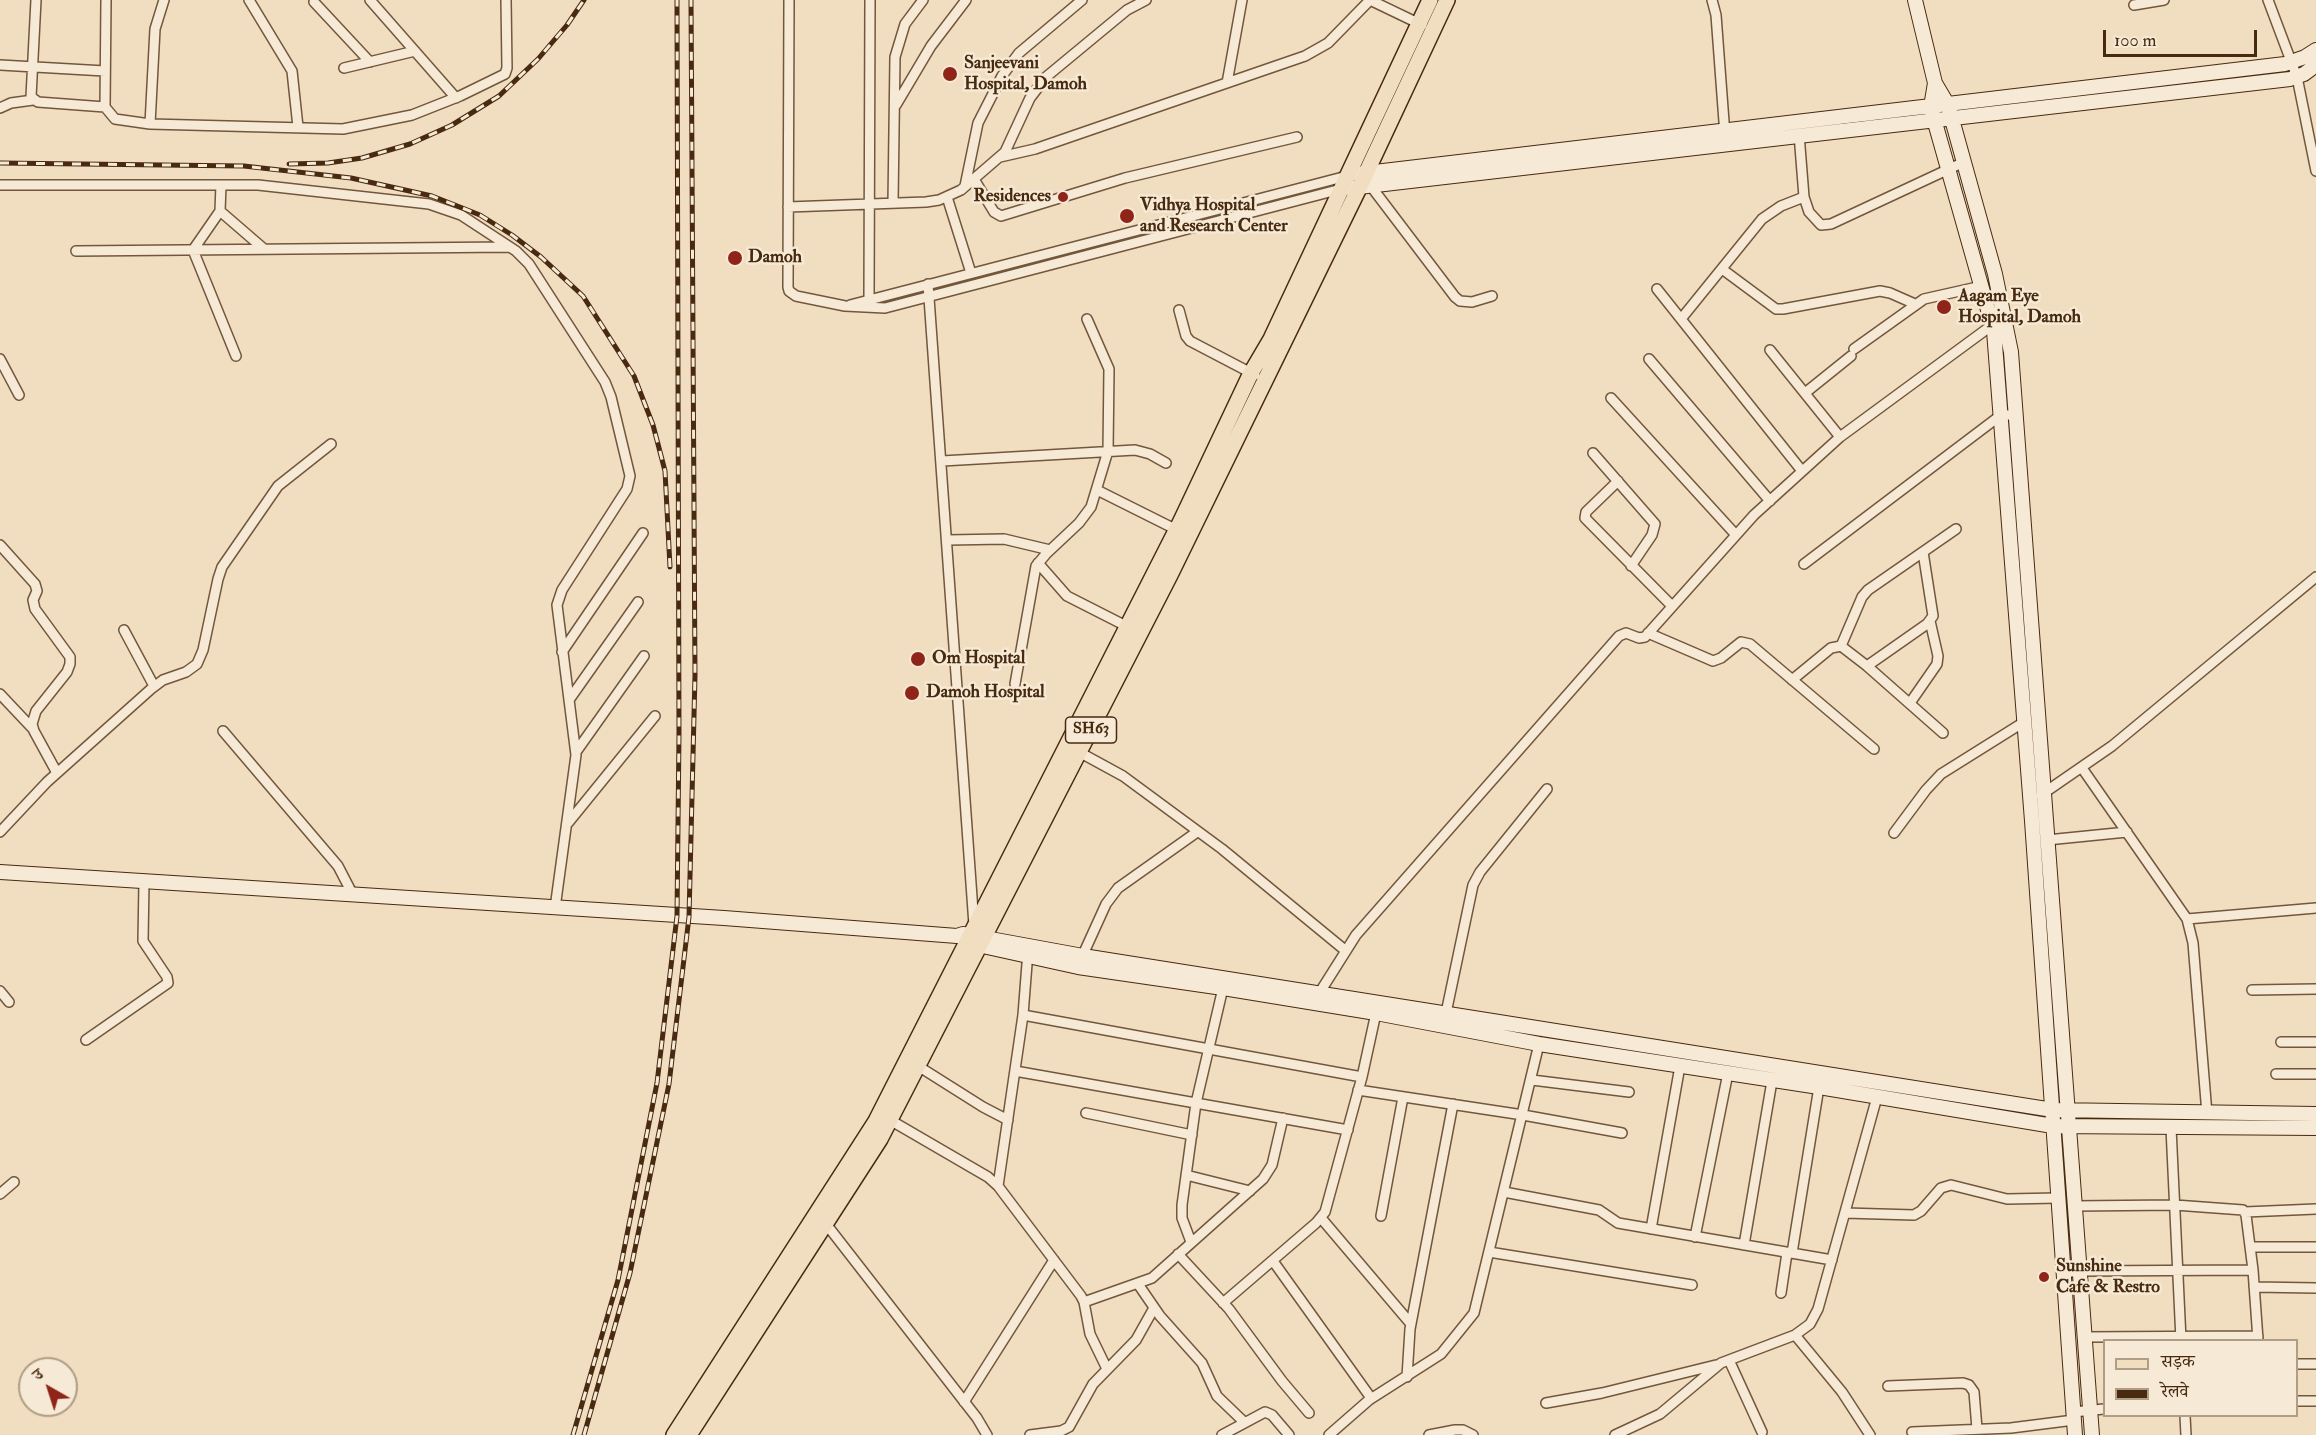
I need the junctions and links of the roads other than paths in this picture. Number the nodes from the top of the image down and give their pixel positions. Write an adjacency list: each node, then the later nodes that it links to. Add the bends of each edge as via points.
1 (36, 0): 30 (street)
2 (106, 0): 32 (street)
3 (164, 0): 44 (street, via 155,29)
4 (249, 0): 45 (street, via 292,71)
5 (370, 0): 25 (street)
6 (789, 0): 63 (street)
7 (870, 0): 62 (street)
8 (923, 0): 40 (street, via 899,39)
9 (966, 0): 40 (street, via 931,46)
10 (1082, 0): 58 (street, via 1019,53 1002,76 978,123)
11 (1146, 0): 49 (street, via 1127,10 1046,77 1030,98)
12 (1242, 0): 34 (street)
13 (1370, 0): 23 (street); 34 (street, via 1322,48)
14 (1430, 0): 23 (main road, SH63)
15 (1447, 0): 23 (main road, SH63)
16 (1712, 0): 47 (street)
17 (1915, 0): 35 (main road)
18 (2164, 0): 22 (street)
19 (2268, 0): 27 (street)
20 (502, 1): 36 (street, via 506,73)
21 (314, 2): 26 (street)
22 (2134, 5)
23 (1426, 27): 54 (main road, SH63); 55 (main road, SH63)
24 (2316, 50): 27 (main road)
25 (415, 51): 26 (street); 36 (street)
26 (369, 62): 31 (street)
27 (2293, 62): 33 (street); 41 (main road)
28 (0, 65): 30 (street)
29 (2316, 65): 33 (main road)
30 (34, 67): 32 (street); 37 (street, via 30,94)
31 (344, 68)
32 (105, 71): 38 (street)
33 (2297, 77): 41 (main road); 52 (street)
34 (1227, 83): 49 (street, via 1035,149)
35 (1935, 83): 41 (main road); 42 (main road)
36 (456, 98): 45 (street, via 374,124 343,129)
37 (33, 100): 38 (street); 39 (street)
38 (105, 107): 44 (street, via 115,119)
39 (0, 108)
40 (894, 108): 61 (street)
41 (1949, 112): 42 (main road); 50 (main road)
42 (1933, 113): 43 (main road); 51 (main road)
43 (1857, 122): 46 (main road); 47 (main road)
44 (150, 124): 45 (street)
45 (298, 127)
46 (1799, 134): 47 (main road); 60 (street)
47 (1725, 137): 54 (main road)
48 (1297, 138): 53 (street, via 1125,178 1001,216 994,212)
49 (1000, 157): 53 (street)
50 (1964, 162): 51 (street); 89 (main road, via 1995,274)
51 (1948, 170): 60 (street, via 1826,225 1816,221); 79 (main road)
52 (2316, 171)
53 (974, 179): 58 (street)
54 (1366, 181): 55 (main road); 74 (main road, SH63); 82 (street, via 1455,297 1472,302)
55 (1344, 182): 65 (street); 66 (street); 74 (main road, SH63)
56 (0, 185): 57 (street)
57 (221, 185): 64 (street); 69 (street, via 284,186 429,204 460,215)
58 (965, 187): 59 (street)
59 (947, 197): 61 (street); 77 (street)
60 (1804, 197): 76 (street, via 1768,214)
61 (893, 203): 62 (street)
62 (871, 204): 63 (street); 83 (street)
63 (788, 207): 85 (street, via 789,291 796,296)
64 (220, 211): 70 (street); 71 (street)
65 (1184, 218): 66 (street); 67 (street)
66 (1187, 229): 68 (street)
67 (1120, 235): 68 (street); 73 (street)
68 (1123, 246): 75 (street)
69 (509, 247): 70 (street); 132 (street, via 540,277 605,382 630,476 627,489 558,597 556,613)
70 (264, 249): 71 (street)
71 (193, 250): 72 (street); 91 (street)
72 (76, 251)
73 (1056, 251): 75 (street); 77 (street)
74 (1320, 253): 94 (main road, SH63, via 1271,339)
75 (1060, 262): 81 (street)
76 (1722, 269): 84 (street, via 1776,309 1880,291); 88 (street)
77 (971, 273): 78 (street)
78 (928, 284): 81 (street); 83 (street)
79 (1982, 286): 84 (street); 89 (main road)
80 (1657, 289): 88 (street)
81 (930, 296): 85 (street, via 885,308); 104 (street)
82 (1492, 296)
83 (869, 299): 85 (street)
84 (1915, 304): 95 (street)
85 (845, 306)
86 (1179, 310): 94 (street, via 1190,341)
87 (1087, 319): 102 (street, via 1109,369)
88 (1681, 319): 106 (street)
89 (1998, 321): 98 (main road); 99 (main road, via 2011,352); 100 (street)
90 (1770, 350): 95 (street)
91 (236, 356)
92 (0, 359): 96 (street)
93 (1649, 359): 109 (street)
94 (1258, 377): 114 (main road, SH63)
95 (1805, 393): 100 (street)
96 (19, 395)
97 (1611, 398): 115 (street)
98 (2001, 415): 99 (street); 111 (main road); 121 (street)
99 (2015, 415): 110 (main road)
100 (1840, 437): 106 (street)
101 (331, 444): 137 (street, via 278,486 222,567 203,650 196,664)
102 (1108, 451): 104 (street); 105 (street, via 1143,451); 108 (street)
103 (1593, 453): 107 (street)
104 (942, 460): 116 (street)
105 (1166, 463)
106 (1802, 471): 109 (street)
107 (1618, 481): 122 (street, via 1655,524); 122 (street, via 1585,518)
108 (1097, 490): 114 (street); 118 (street, via 1086,515)
109 (1770, 501): 115 (street)
110 (2023, 521): 111 (main road); 152 (main road)
111 (2009, 523): 142 (main road)
112 (1956, 529): 119 (street)
113 (643, 533): 132 (street)
114 (1183, 533): 127 (main road, SH63); 130 (main road, SH63)
115 (1736, 535): 125 (street)
116 (948, 540): 118 (street, via 1004,538); 165 (street)
117 (0, 545): 143 (street, via 35,584 35,609 70,657 67,672 36,711)
118 (1050, 550): 120 (street)
119 (1923, 552): 126 (street, via 1933,611); 131 (street, via 1864,593)
120 (1038, 563): 127 (street, via 1067,596); 136 (street)
121 (1804, 564)
122 (1631, 566): 125 (street)
123 (2316, 577): 149 (street)
124 (638, 602): 139 (street)
125 (1672, 606): 129 (street)
126 (1930, 621): 134 (street); 140 (street, via 1937,664)
127 (1126, 626): 130 (street); 146 (main road, SH63)
128 (124, 630): 137 (street)
129 (1648, 633): 135 (street, via 1713,661 1745,642); 167 (street, via 1642,638 1626,633 1619,636)
130 (1140, 634): 146 (main road, SH63)
131 (1841, 646): 134 (street); 135 (street, via 1832,648)
132 (562, 652): 139 (street)
133 (644, 657): 148 (street)
134 (1867, 666): 140 (street)
135 (1792, 680): 147 (street)
136 (1015, 684)
137 (154, 686): 150 (street)
138 (0, 694): 143 (street)
139 (569, 700): 148 (street)
140 (1910, 703): 145 (street)
141 (656, 716): 153 (street)
142 (2024, 722): 152 (main road); 157 (street, via 1941,774)
143 (33, 729): 150 (street)
144 (223, 731): 161 (street, via 338,866)
145 (1943, 733)
146 (1080, 742): 155 (street); 165 (main road, SH63)
147 (1874, 749)
148 (576, 752): 153 (street)
149 (2082, 768): 152 (street); 156 (street)
150 (57, 773): 154 (street)
151 (1547, 789): 176 (street, via 1473,885)
152 (2037, 796): 158 (main road); 199 (main road)
153 (566, 824): 162 (street)
154 (0, 832)
155 (1197, 832): 167 (street); 168 (street, via 1118,888 1106,904)
156 (2127, 832): 158 (street); 164 (street)
157 (1894, 833)
158 (2047, 840): 200 (main road)
159 (0, 872): 160 (main road)
160 (144, 882): 161 (main road); 178 (street, via 143,941 168,983)
161 (353, 895): 162 (main road)
162 (555, 908): 165 (main road)
163 (2316, 908): 164 (street)
164 (2187, 919): 202 (street, via 2193,943)
165 (972, 937): 166 (main road); 183 (main road, SH63); 228 (main road, SH63)
166 (1028, 951): 168 (main road); 177 (street)
167 (1346, 951): 173 (street)
168 (1080, 962): 169 (main road); 173 (main road)
169 (1223, 988): 175 (main road); 182 (street)
170 (2316, 989): 171 (street)
171 (2252, 990)
172 (0, 991): 174 (street)
173 (1320, 992): 176 (main road)
174 (9, 1002)
175 (1376, 1013): 181 (main road); 189 (street)
176 (1446, 1013): 199 (main road)
177 (1023, 1015): 182 (street); 185 (street)
178 (86, 1041)
179 (2281, 1042): 180 (street)
180 (2316, 1042)
181 (1539, 1044): 184 (main road); 190 (street)
182 (1208, 1049): 189 (street); 197 (street)
183 (918, 1066): 206 (main road, SH63); 207 (street)
184 (1680, 1066): 186 (main road); 230 (street)
185 (1015, 1071): 197 (street); 207 (street)
186 (1728, 1073): 191 (main road); 231 (street)
187 (2276, 1074): 188 (street)
188 (2316, 1074)
189 (1362, 1077): 193 (street)
190 (1532, 1080): 194 (street); 204 (street)
191 (1772, 1081): 192 (main road); 233 (street)
192 (1819, 1087): 196 (main road); 237 (street)
193 (1358, 1090): 195 (street); 212 (street)
194 (1629, 1092)
195 (1403, 1097): 198 (street); 227 (street)
196 (1877, 1097): 208 (main road); 226 (street)
197 (1196, 1103): 205 (street); 214 (street)
198 (1453, 1104): 204 (street); 254 (street)
199 (2053, 1110): 200 (main road); 208 (main road)
200 (2068, 1112): 202 (main road); 209 (main road)
201 (1086, 1113): 214 (street)
202 (2207, 1114): 203 (main road)
203 (2316, 1114)
204 (1523, 1115): 213 (street); 219 (street)
205 (1283, 1118): 212 (street); 218 (street, via 1272,1165)
206 (890, 1120): 217 (street); 228 (main road, SH63, via 875,1147)
207 (1008, 1120): 217 (street)
208 (2053, 1126): 209 (main road); 221 (main road)
209 (2068, 1127): 210 (main road); 223 (main road)
210 (2171, 1128): 211 (main road); 222 (street)
211 (2316, 1128)
212 (1348, 1130): 229 (street, via 1328,1206)
213 (1622, 1133)
214 (1192, 1135): 215 (street)
215 (1186, 1174): 218 (street); 232 (street, via 1181,1212)
216 (14, 1182): 220 (street)
217 (998, 1185): 239 (street)
218 (1250, 1191): 232 (street)
219 (1504, 1192): 230 (street, via 1599,1210 1613,1222); 236 (street)
220 (0, 1194)
221 (2058, 1198): 226 (street, via 2007,1199 1946,1186 1914,1215); 245 (main road)
222 (2175, 1205): 223 (street); 225 (street, via 2239,1208); 244 (street)
223 (2074, 1206): 243 (main road)
224 (2316, 1209): 225 (street)
225 (2245, 1212): 234 (street)
226 (1845, 1213): 240 (street)
227 (1381, 1216)
228 (822, 1218): 268 (street); 281 (main road, SH63); 282 (main road, SH63)
229 (1321, 1218): 241 (street); 254 (street)
230 (1651, 1229): 231 (street)
231 (1695, 1237): 233 (street)
232 (1191, 1242): 238 (street)
233 (1744, 1245): 237 (street)
234 (2250, 1247): 235 (street); 242 (street)
235 (2316, 1247)
236 (1489, 1252): 247 (street); 263 (street, via 1474,1313 1441,1353)
237 (1790, 1253): 240 (street); 250 (street)
238 (1178, 1254): 246 (street, via 1161,1271); 252 (street)
239 (1054, 1260): 251 (street); 268 (street)
240 (1832, 1260): 255 (street, via 1815,1317)
241 (1273, 1261): 252 (street); 265 (street)
242 (2253, 1270): 244 (street); 248 (street)
243 (2079, 1271): 244 (street); 245 (street); 256 (main road)
244 (2178, 1272): 258 (street)
245 (2064, 1273): 273 (main road)
246 (1138, 1284): 251 (street); 253 (street)
247 (1692, 1286)
248 (2254, 1287): 249 (street); 257 (street)
249 (2316, 1288)
250 (1781, 1293)
251 (1084, 1302): 262 (street, via 1088,1328)
252 (1223, 1303): 272 (street)
253 (1154, 1308): 262 (street, via 1136,1340); 275 (street, via 1202,1363 1221,1401)
254 (1411, 1324): 263 (street)
255 (1795, 1335): 259 (street); 291 (street, via 1842,1392)
256 (2084, 1337): 258 (street); 271 (main road)
257 (2258, 1338): 258 (street)
258 (2181, 1339)
259 (1725, 1362): 269 (street, via 1602,1394); 278 (street, via 1660,1414); 279 (street)
260 (2298, 1364): 261 (street)
261 (2316, 1364)
262 (1107, 1369): 277 (street, via 1093,1384)
263 (1407, 1377): 265 (street)
264 (1888, 1386): 276 (street, via 1968,1385 1974,1392)
265 (1371, 1398): 287 (street)
266 (2298, 1401): 267 (street)
267 (2316, 1401)
268 (964, 1402): 283 (street)
269 (1545, 1403)
270 (2103, 1408): 271 (street)
271 (2090, 1409): 273 (street); 293 (main road)
272 (1310, 1413)
273 (2074, 1416): 276 (street); 292 (main road)
274 (2184, 1417): 294 (street)
275 (1244, 1422): 285 (street); 286 (street, via 1268,1413)
276 (1977, 1430): 280 (street)
277 (1066, 1432): 284 (street)
278 (1630, 1432): 290 (street)
279 (1762, 1432)
280 (1912, 1432)
281 (674, 1435)
282 (689, 1435)
283 (987, 1435)
284 (1030, 1435)
285 (1222, 1435)
286 (1289, 1435)
287 (1329, 1435)
288 (1429, 1435): 289 (street, via 1455,1430)
289 (1473, 1435)
290 (1615, 1435)
291 (1869, 1435)
292 (2075, 1435)
293 (2092, 1435)
294 (2186, 1435)

